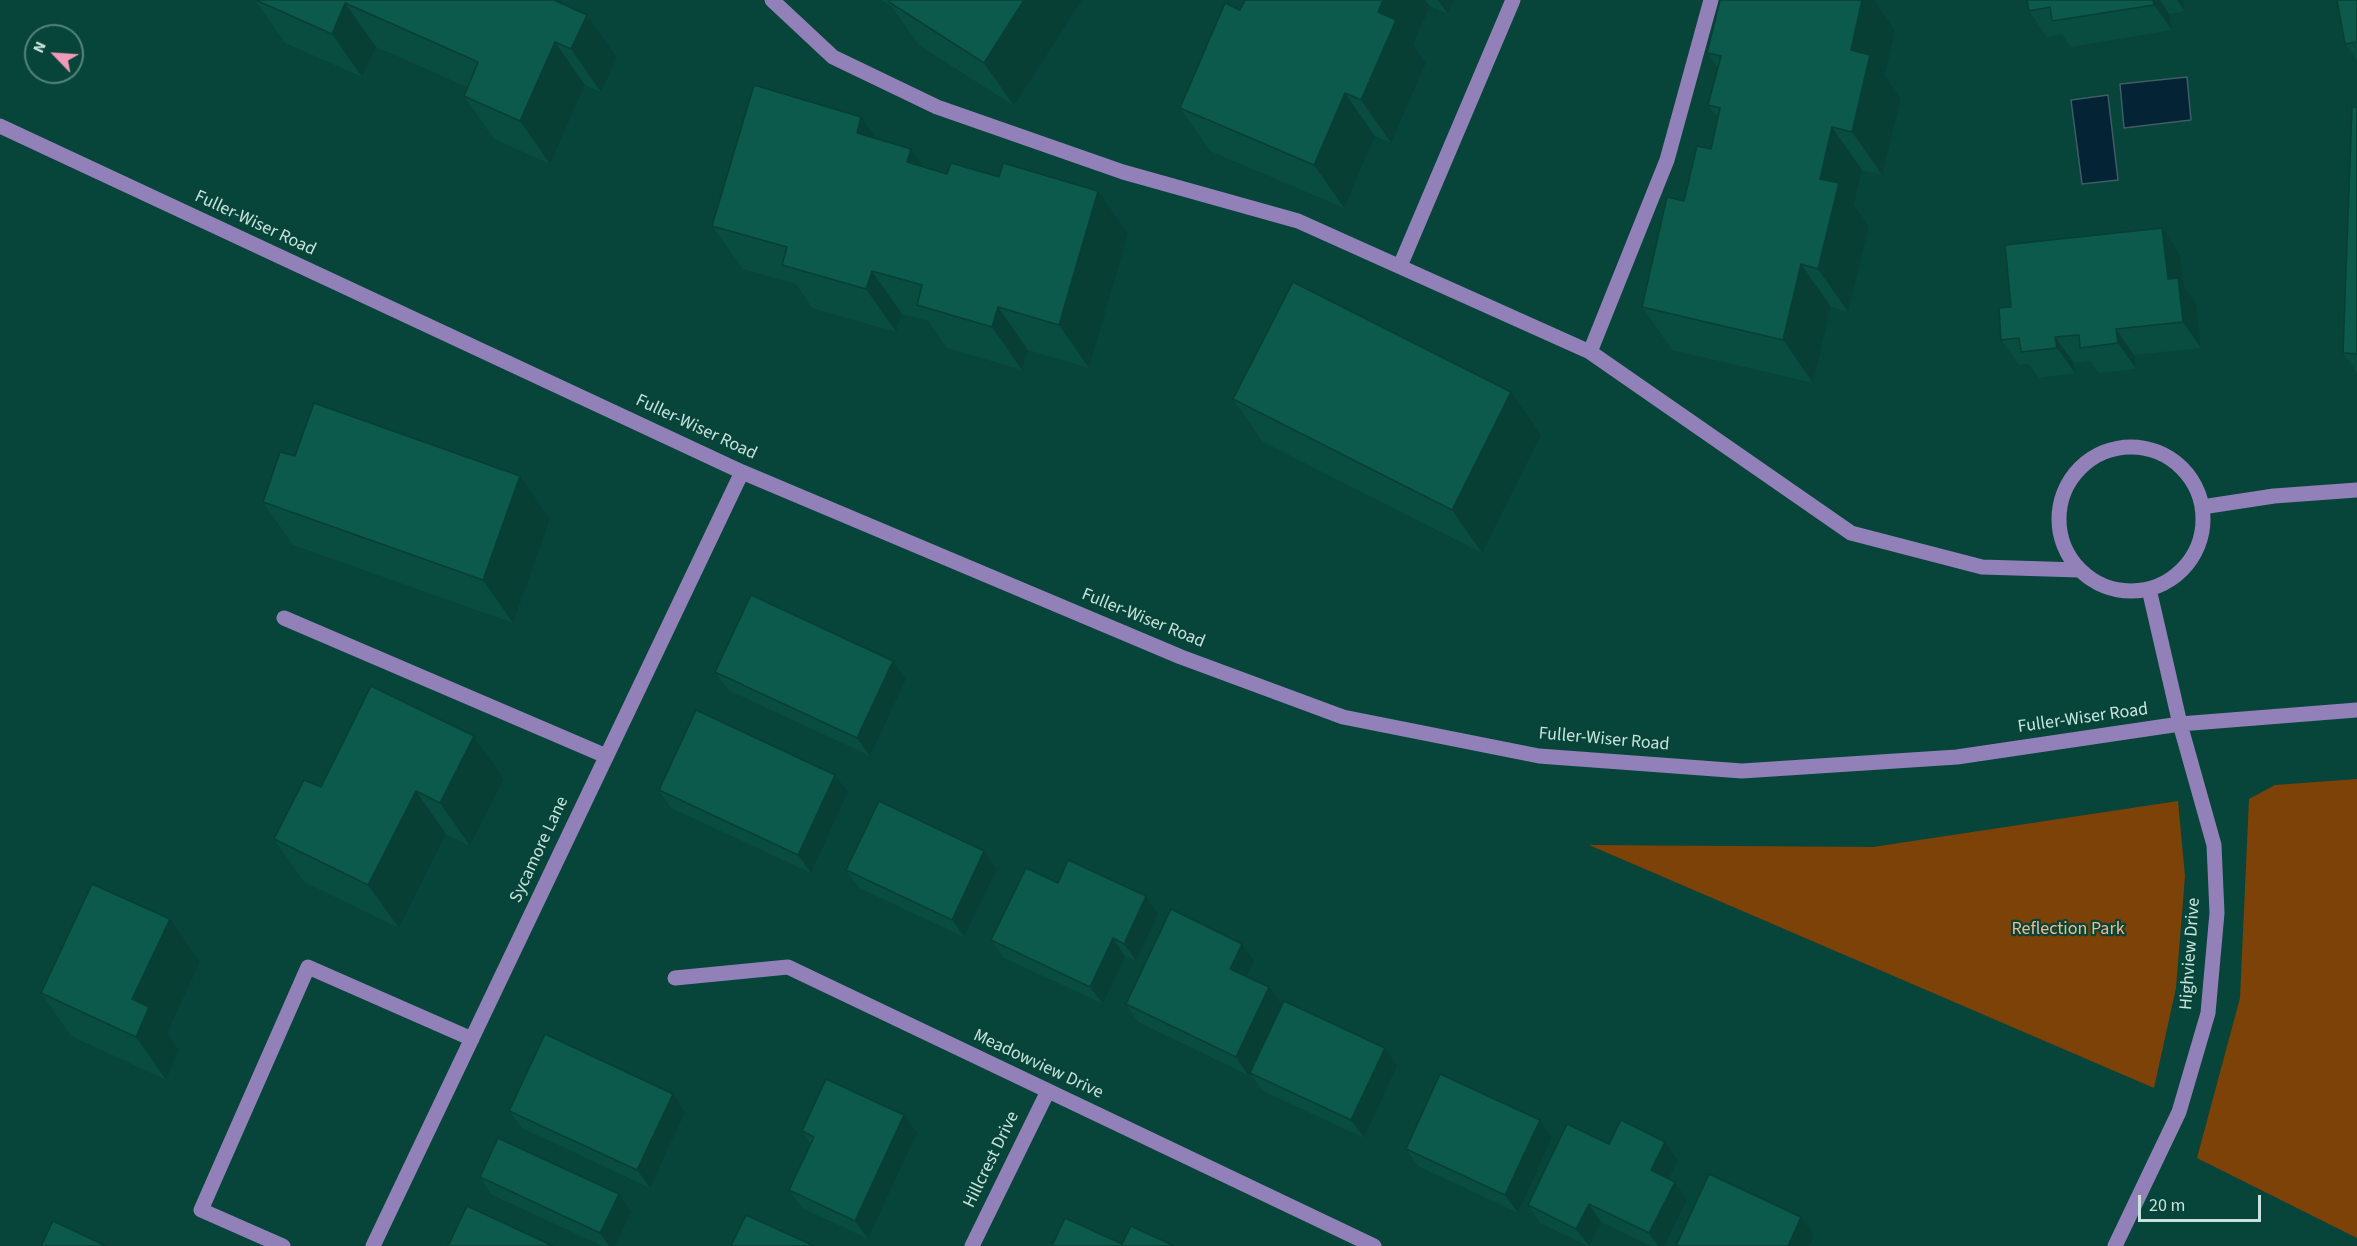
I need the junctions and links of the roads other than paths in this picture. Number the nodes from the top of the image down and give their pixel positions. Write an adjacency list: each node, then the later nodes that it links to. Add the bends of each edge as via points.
1 (772, 0): 5 (street, via 833,57 937,106 1124,172 1298,221)
2 (1513, 0): 5 (street)
3 (1711, 0): 6 (street, via 1666,160)
4 (0, 126): 7 (street, Fuller-Wiser Road)
5 (1400, 266): 6 (street)
6 (1590, 352): 10 (street, via 1851,533 1982,567)
7 (742, 472): 14 (street, Fuller-Wiser Road, via 1181,657 1343,717 1539,756 1742,771 1957,757); 15 (street, Sycamore Lane)
8 (2357, 490): 9 (street, via 2274,496)
9 (2202, 507): 10 (street, via 2194,484 2179,465 2158,452 2134,447 2110,450 2088,461 2071,479 2061,501 2059,526 2065,550); 11 (street, via 2203,529 2197,549 2169,581)
10 (2079, 570): 11 (street, via 2111,589)
11 (2149, 589): 14 (street, Highview Drive)
12 (284, 618): 15 (street)
13 (2357, 710): 14 (street, Fuller-Wiser Road)
14 (2180, 724): 23 (street, Highview Drive, via 2214,845 2217,913 2208,1013 2179,1112)
15 (606, 756): 17 (street, Sycamore Lane)
16 (675, 978): 18 (street, Meadowview Drive, via 788,967)
17 (472, 1039): 19 (street, via 308,967 201,1210); 20 (street, Sycamore Lane)
18 (1048, 1091): 21 (street, Hillcrest Drive); 22 (street, Meadowview Drive)
19 (283, 1246)
20 (374, 1246)
21 (972, 1246)
22 (1374, 1246)
23 (2115, 1246)

